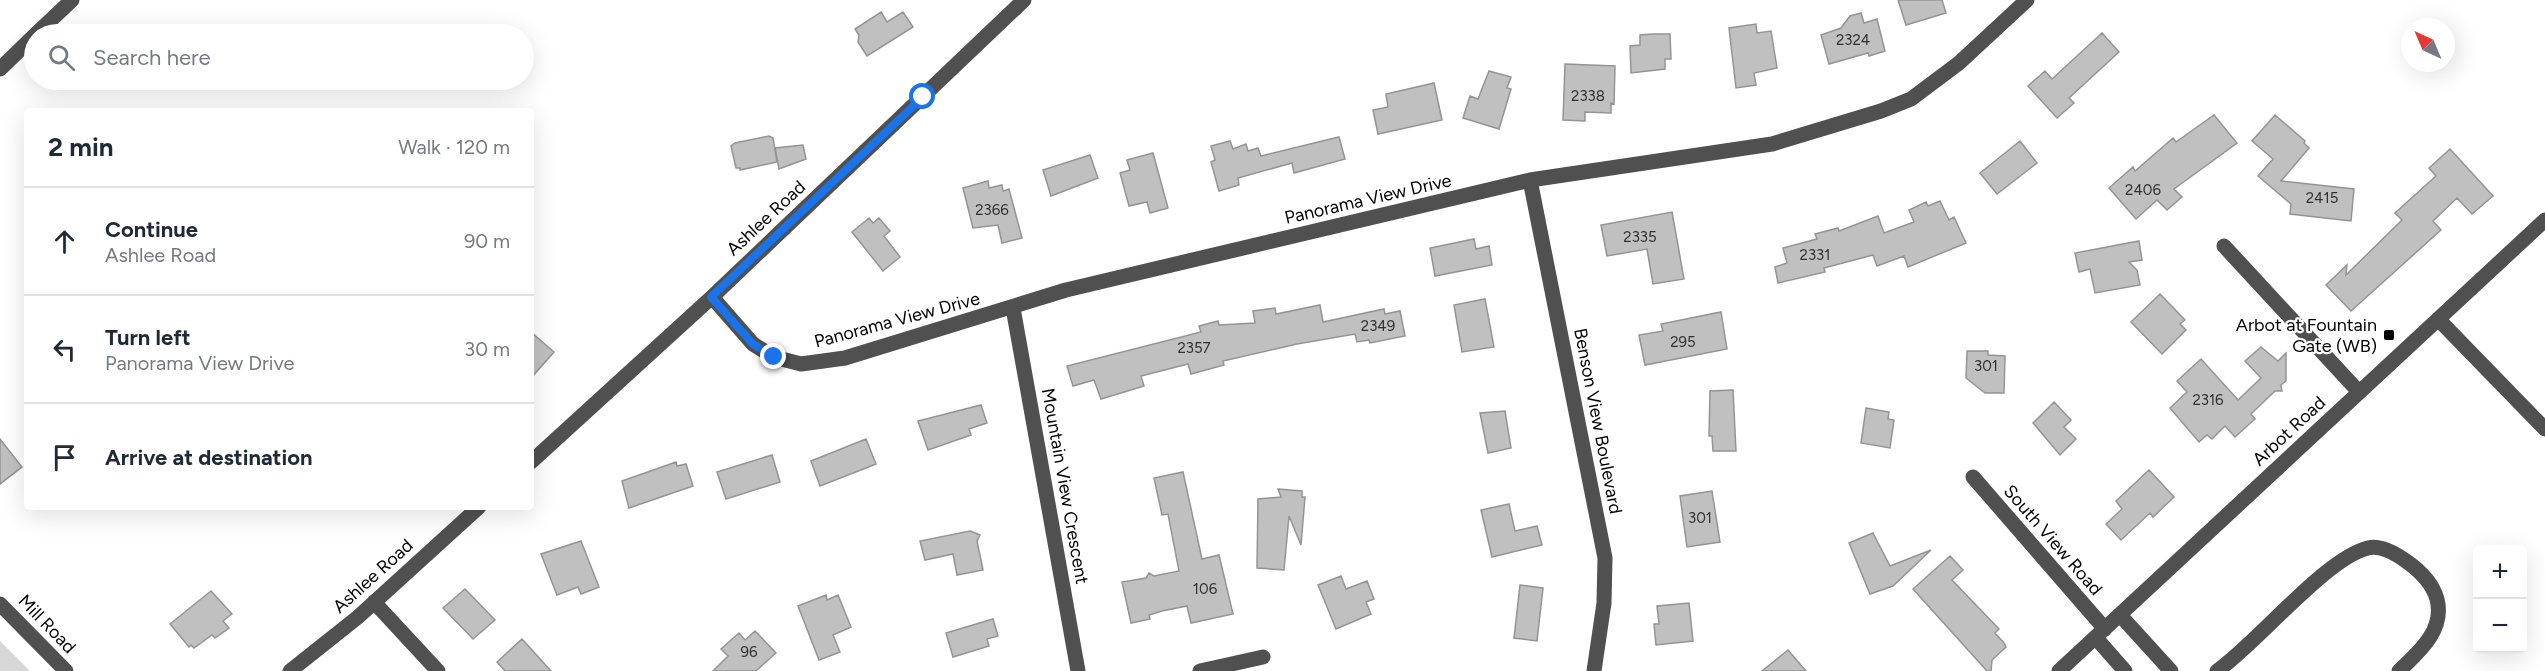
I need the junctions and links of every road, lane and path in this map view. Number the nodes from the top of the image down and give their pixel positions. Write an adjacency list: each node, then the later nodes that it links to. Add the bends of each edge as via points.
1 (72, 0): 4 (street)
2 (1024, 0): 10 (street, Ashlee Road)
3 (2027, 0): 7 (street, Panorama View Drive, via 1936,82 1911,99 1881,111 1772,144)
4 (47, 24)
5 (24, 46): 6 (street)
6 (0, 69)
7 (1530, 180): 11 (street, Panorama View Drive, via 1066,290); 28 (street, Benson View Boulevard, via 1605,558 1604,603)
8 (2545, 220): 12 (street, Arbot Road)
9 (2224, 246): 13 (street)
10 (711, 297): 11 (street, Panorama View Drive, via 753,344 774,357 801,364 845,358); 15 (street, Ashlee Road)
11 (1013, 308): 26 (street, Mountain View Crescent)
12 (2438, 319): 13 (street, Arbot Road); 14 (street)
13 (2359, 392): 20 (street, Arbot Road)
14 (2545, 429)
15 (534, 459)
16 (1973, 477): 21 (street, South View Road)
17 (476, 510): 18 (street, Ashlee Road)
18 (374, 602): 24 (street, Ashlee Road); 25 (street)
19 (0, 604): 23 (street, Mill Road)
20 (2120, 615): 21 (street, Arbot Road); 31 (street)
21 (2100, 633): 29 (street, Arbot Road); 30 (street, South View Road)
22 (1263, 657): 27 (street)
23 (66, 671)
24 (290, 671)
25 (438, 671)
26 (1078, 671)
27 (1200, 671)
28 (1594, 671)
29 (2059, 671)
30 (2125, 671)
31 (2170, 671)
32 (2217, 671): 33 (street, via 2243,652 2323,576 2351,554 2370,547 2385,550 2417,569 2434,589 2438,602 2434,631)
33 (2399, 671)

